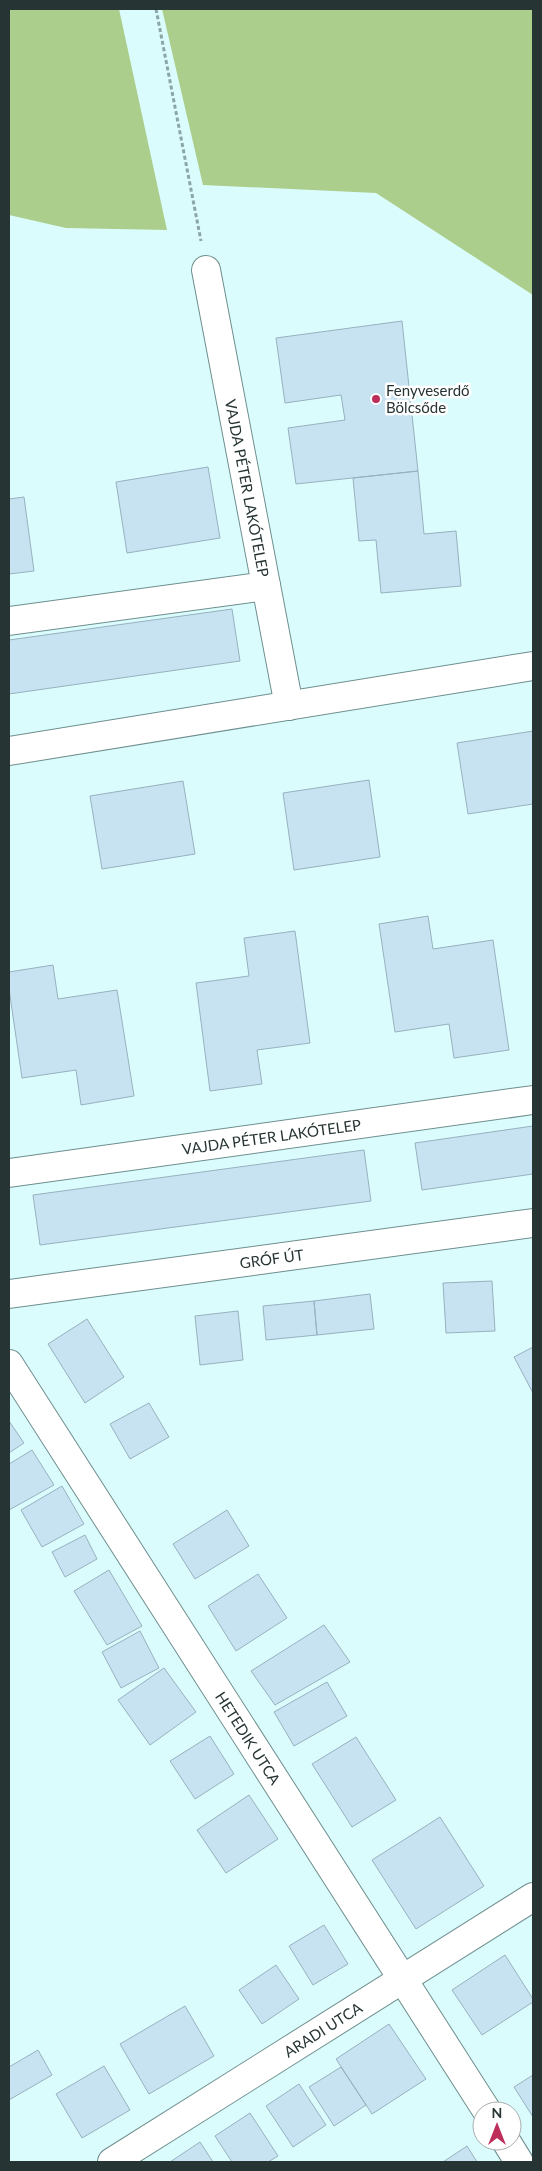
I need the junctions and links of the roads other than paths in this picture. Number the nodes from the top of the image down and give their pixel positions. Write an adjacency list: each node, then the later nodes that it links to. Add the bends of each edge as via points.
1 (206, 270): 2 (street, VAJDA PÉTER LAKÓTELEP)
2 (266, 586): 3 (street); 5 (street, VAJDA PÉTER LAKÓTELEP)
3 (9, 621)
4 (533, 666): 5 (street)
5 (288, 706): 6 (street)
6 (9, 751)
7 (533, 1100): 8 (street, VAJDA PÉTER LAKÓTELEP)
8 (9, 1173)
9 (530, 1229): 10 (street, GRÓF ÚT)
10 (9, 1294)
11 (9, 1364): 13 (street, HETEDIK UTCA)
12 (533, 1897): 13 (street, ARADI UTCA)
13 (404, 1979): 14 (street, HETEDIK UTCA); 16 (street, ARADI UTCA)
14 (481, 2101)
15 (512, 2151): 17 (street)
16 (112, 2162)
17 (519, 2162)

